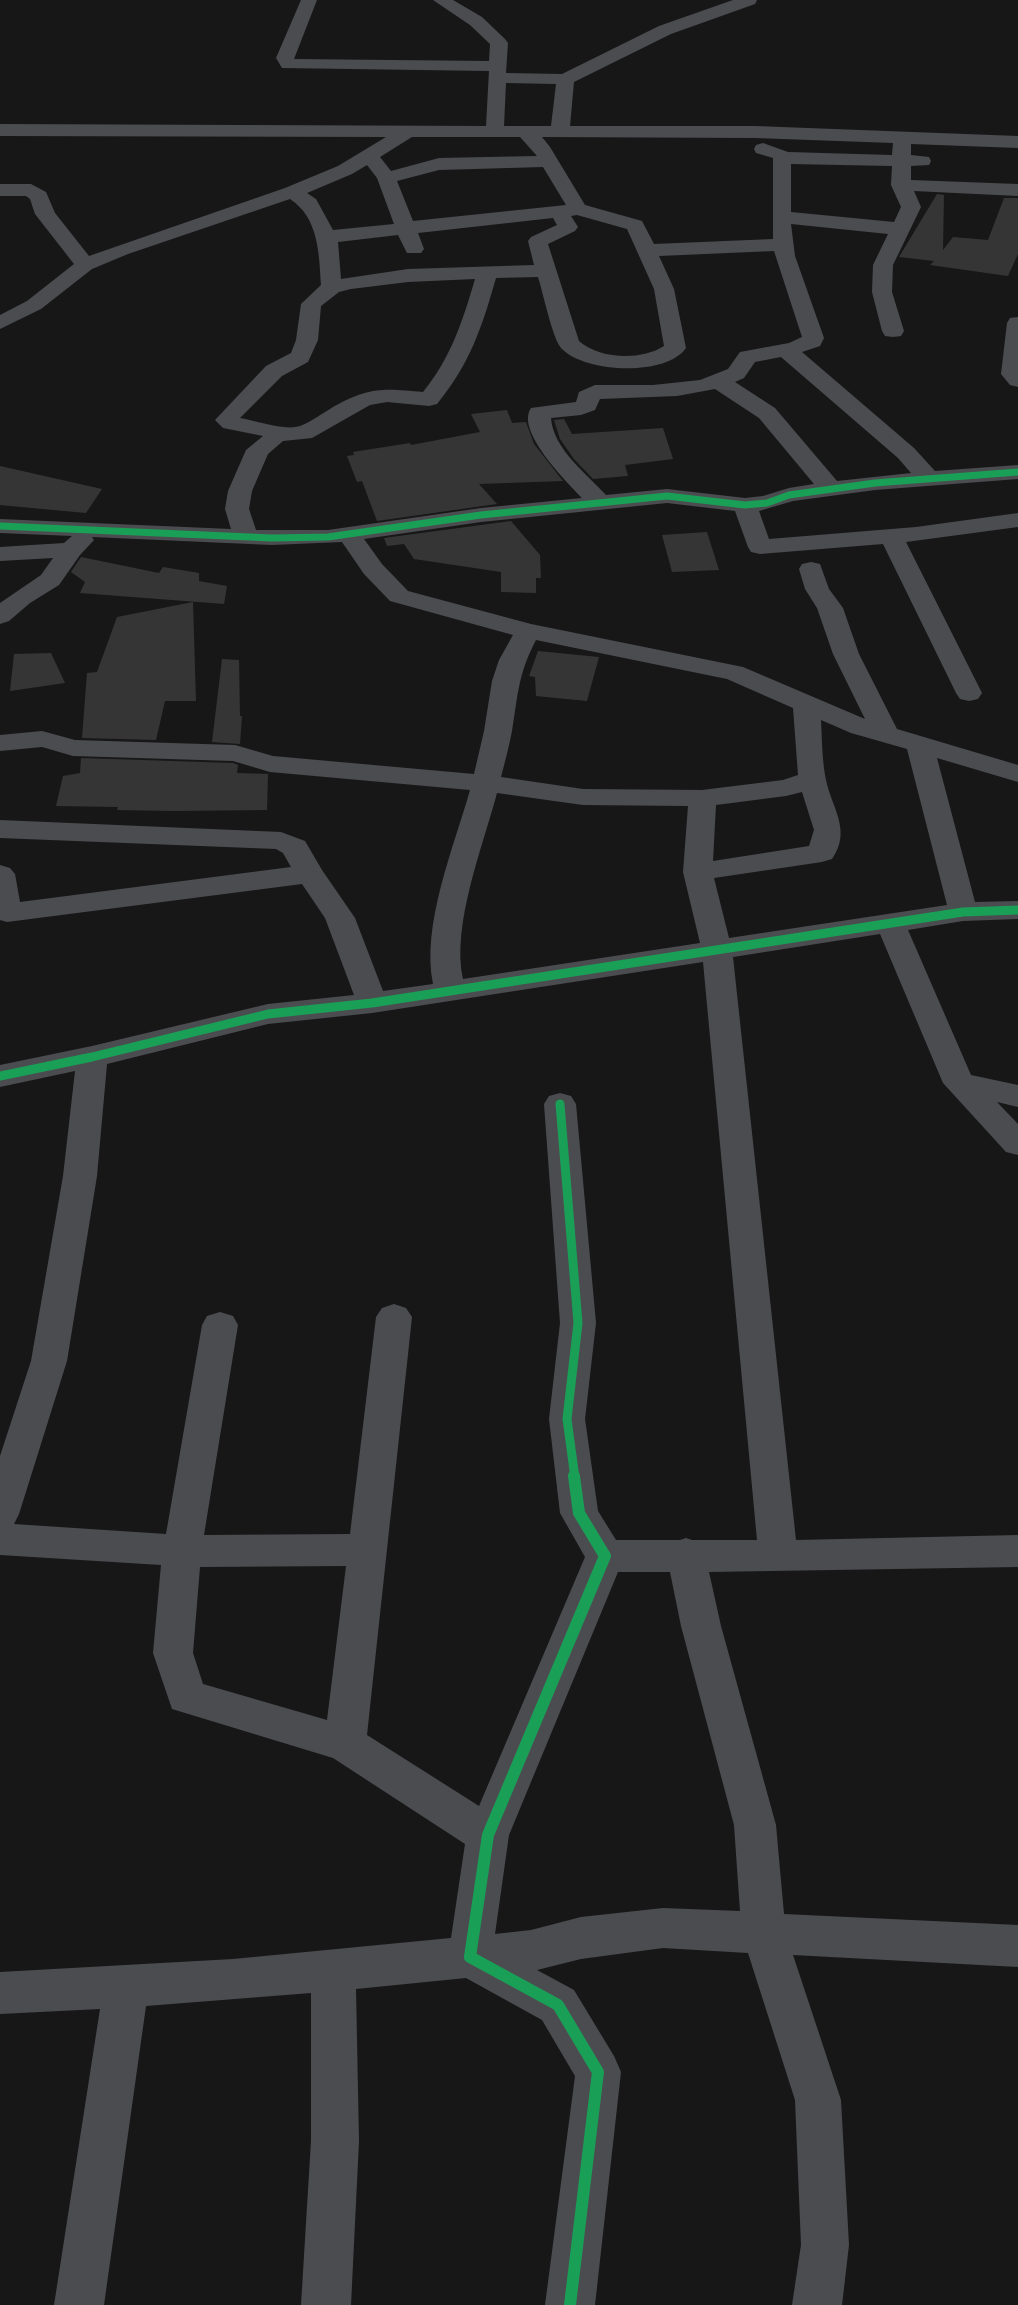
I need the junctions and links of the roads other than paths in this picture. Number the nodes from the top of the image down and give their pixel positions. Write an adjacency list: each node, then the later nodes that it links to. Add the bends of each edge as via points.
1 (309, 0): 4 (street, via 285,58 288,64)
2 (441, 0): 4 (street, via 476,21 499,43)
3 (749, 0): 5 (street, via 665,30)
4 (497, 72): 5 (street); 8 (street)
5 (566, 79): 10 (street)
6 (0, 130): 7 (street)
7 (410, 130): 8 (street); 14 (street)
8 (495, 131): 9 (street)
9 (525, 131): 10 (street); 16 (street)
10 (560, 131): 11 (street)
11 (755, 132): 12 (street); 15 (street, via 760,146)
12 (902, 138): 13 (street); 17 (street)
13 (1018, 142)
14 (370, 156): 19 (street); 23 (street)
15 (782, 158): 17 (street); 27 (street)
16 (549, 161): 19 (street, via 439,164); 26 (street)
17 (902, 161): 18 (street); 20 (street)
18 (937, 162)
19 (386, 178): 28 (street)
20 (901, 185): 22 (street); 29 (street, via 921,207)
21 (0, 190): 33 (street, via 31,190 39,196 45,214)
22 (1018, 190)
23 (292, 192): 30 (street, via 309,202); 33 (street)
24 (963, 207): 25 (street)
25 (1010, 209)
26 (569, 210): 28 (street); 32 (street, via 635,225); 34 (street, via 568,227 538,241)
27 (781, 217): 29 (street); 31 (street)
28 (405, 229): 30 (street); 36 (street)
29 (900, 229): 40 (street, via 883,265 882,292)
30 (327, 237): 37 (street)
31 (783, 245): 32 (street); 41 (street, via 813,338 812,342)
32 (646, 250): 42 (street, via 664,289 675,348 651,360)
33 (85, 265): 38 (street, via 34,305)
34 (547, 270): 35 (street); 42 (street, via 568,343 574,350 610,362)
35 (488, 272): 36 (street); 46 (street, via 465,348 429,399 374,396 304,433)
36 (427, 275): 37 (street)
37 (332, 287): 46 (street, via 311,304 307,339 300,357 274,371 225,420 269,428)
38 (0, 323)
39 (1018, 323): 43 (street, via 1012,374)
40 (892, 331)
41 (786, 350): 44 (street, via 748,357 735,376); 47 (street, via 906,453)
42 (632, 360): 45 (street)
43 (1018, 380)
44 (719, 382): 45 (street); 48 (street, via 767,413)
45 (646, 392): 50 (street, via 595,392 580,408 538,415 554,452)
46 (275, 434): 56 (street, via 258,450 240,491 237,509)
47 (929, 479): 48 (street); 49 (street)
48 (830, 488): 51 (street)
49 (1012, 495): 55 (street)
50 (600, 503): 51 (street, via 667,496); 54 (street, via 481,514)
51 (745, 505): 55 (street, via 760,547)
52 (0, 526): 53 (street)
53 (91, 530): 56 (street); 57 (street)
54 (350, 536): 56 (street); 61 (street, via 373,569 399,596)
55 (891, 536): 62 (street)
56 (246, 537)
57 (71, 550): 58 (street); 60 (street, via 50,580)
58 (0, 554)
59 (811, 570): 64 (street, via 846,654)
60 (0, 616)
61 (528, 631): 63 (street, via 734,672); 69 (street, via 505,681)
62 (969, 693)
63 (806, 703): 64 (street); 68 (street)
64 (886, 734): 66 (street)
65 (0, 743): 69 (street, via 41,740 73,748 235,753 270,764)
66 (920, 746): 67 (street); 76 (street)
67 (1018, 774)
68 (812, 780): 70 (street, via 786,788); 72 (street, via 828,830 822,853)
69 (486, 783): 70 (street, via 583,798); 79 (street, via 448,920 445,968)
70 (702, 798): 72 (street)
71 (0, 829): 74 (street, via 281,841 295,847)
72 (698, 872): 78 (street)
73 (0, 874): 74 (street, via 7,913)
74 (309, 874): 80 (street, via 350,934)
75 (1018, 910): 76 (street)
76 (963, 912): 77 (street)
77 (891, 924): 78 (street); 83 (street)
78 (717, 949): 79 (street); 96 (street)
79 (450, 991): 80 (street)
80 (372, 1003): 81 (street, via 248,1018)
81 (92, 1057): 82 (street); 89 (street, via 80,1176 49,1361)
82 (0, 1076)
83 (959, 1083): 84 (street); 86 (street)
84 (1018, 1096)
85 (560, 1104): 95 (street, via 578,1323 567,1419 579,1513)
86 (1018, 1144)
87 (394, 1317): 91 (street)
88 (220, 1325): 92 (street)
89 (0, 1514)
90 (0, 1539): 92 (street)
91 (367, 1550): 92 (street); 97 (street)
92 (182, 1551): 97 (street, via 173,1653 186,1696)
93 (1018, 1551): 96 (street)
94 (686, 1554): 95 (street); 96 (street); 99 (street, via 701,1626 755,1825)
95 (605, 1556): 98 (street)
96 (778, 1556)
97 (345, 1743): 98 (street)
98 (488, 1835): 101 (street)
99 (764, 1934): 100 (street); 101 (street, via 663,1928 581,1938 531,1951); 108 (street, via 818,2100 825,2245)
100 (1018, 1946)
101 (470, 1957): 102 (street); 107 (street, via 558,2005 598,2072)
102 (333, 1970): 103 (street); 106 (street, via 335,2141)
103 (126, 1986): 104 (street); 105 (street)
104 (0, 1993)
105 (79, 2305)
106 (326, 2305)
107 (570, 2305)
108 (817, 2305)

